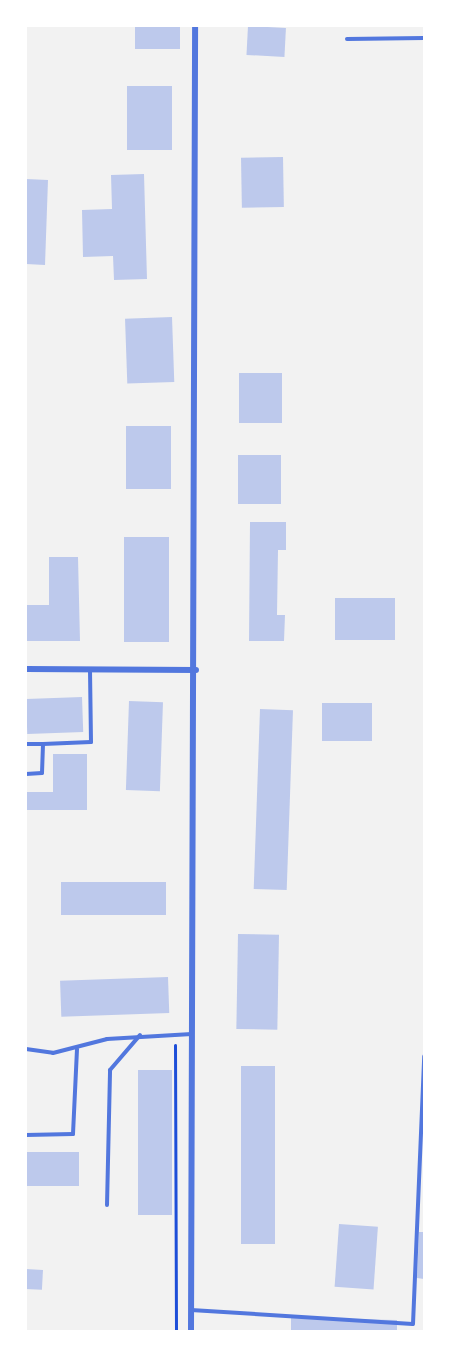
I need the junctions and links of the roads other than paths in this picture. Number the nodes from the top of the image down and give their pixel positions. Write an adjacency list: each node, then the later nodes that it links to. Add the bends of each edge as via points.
1 (195, 26): 6 (street)
2 (424, 38): 3 (lane)
3 (347, 39)
4 (26, 669): 5 (street)
5 (90, 669): 6 (street); 8 (lane, via 91,742)
6 (196, 670): 10 (street)
7 (26, 744): 8 (lane)
8 (43, 744): 9 (lane, via 42,773)
9 (26, 774)
10 (192, 1034): 11 (lane); 17 (street)
11 (141, 1035): 13 (lane, via 107,1038); 16 (lane, via 110,1070)
12 (26, 1049): 13 (lane, via 53,1053)
13 (77, 1049): 15 (lane, via 73,1134)
14 (424, 1056): 17 (lane, via 413,1324)
15 (26, 1135)
16 (107, 1205)
17 (191, 1310): 18 (street)
18 (191, 1332)

